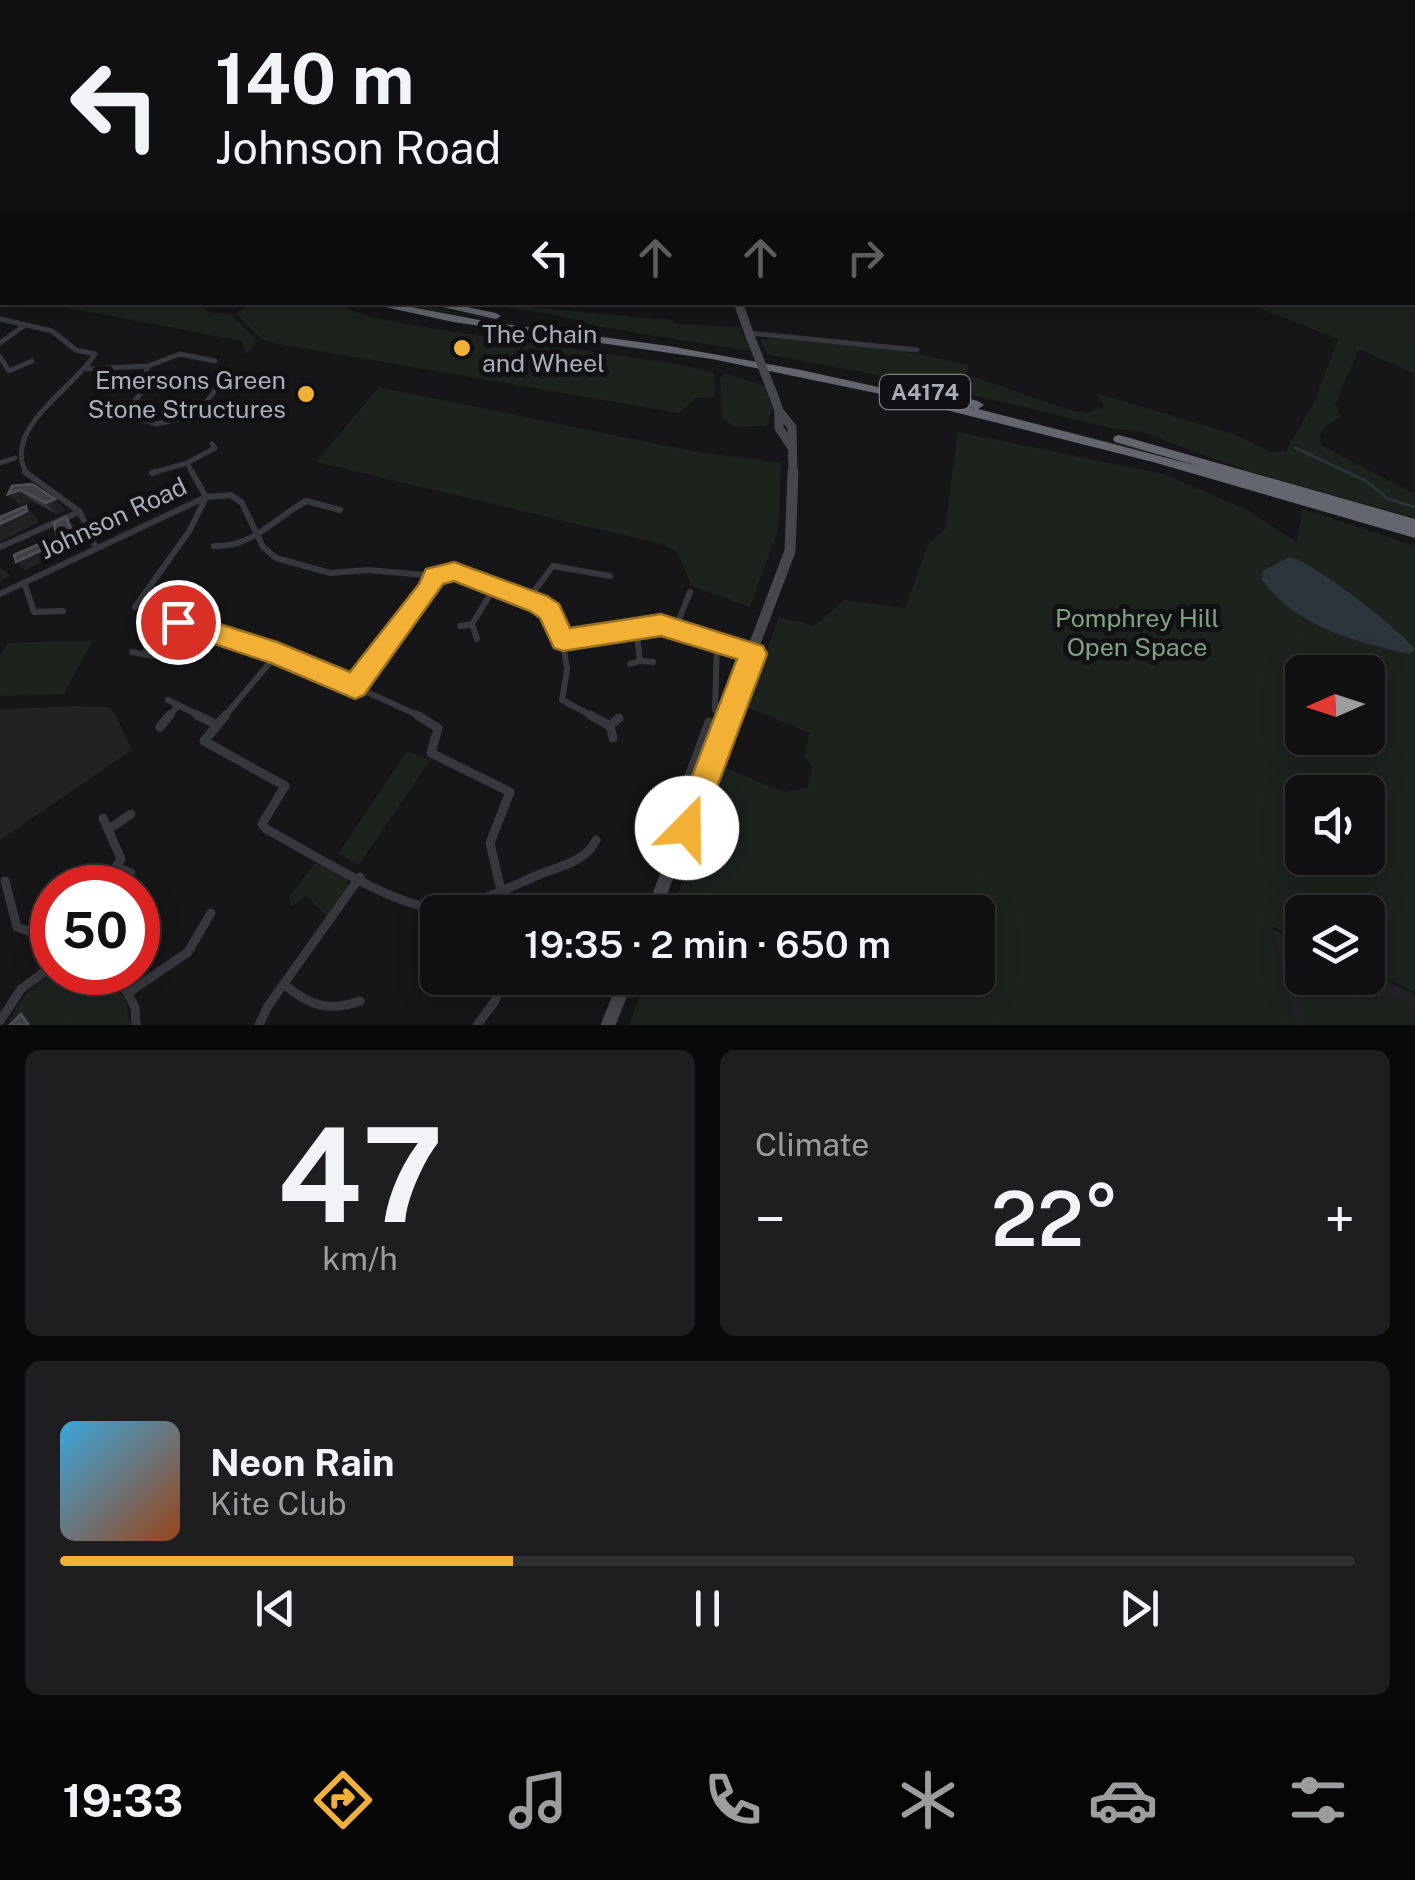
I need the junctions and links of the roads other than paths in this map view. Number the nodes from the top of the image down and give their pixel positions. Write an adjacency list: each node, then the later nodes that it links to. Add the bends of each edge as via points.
1 (383, 305): 28 (highway, A4174, via 835,380 1120,448)
2 (443, 305): 27 (highway, A4174, via 714,349 943,396 1170,452)
3 (739, 305): 6 (main road)
4 (0, 318): 5 (street)
5 (26, 324): 7 (street); 15 (street, via 66,335 76,350 92,352)
6 (749, 334): 9 (street); 51 (main road, bridge, via 791,446 794,521)
7 (0, 343)
8 (160, 348): 10 (street)
9 (917, 350)
10 (170, 352): 13 (street); 14 (street)
11 (0, 358): 12 (street, via 9,371)
12 (32, 361)
13 (215, 361)
14 (148, 366): 15 (street); 17 (street)
15 (86, 369): 20 (street, via 26,432)
16 (215, 389): 17 (street, via 198,419 156,424)
17 (125, 414): 18 (street)
18 (116, 420)
19 (216, 449): 22 (street)
20 (15, 458): 21 (street); 26 (street, via 18,474)
21 (0, 463)
22 (187, 463): 23 (street); 24 (street)
23 (152, 472)
24 (206, 496): 29 (street, Johnson Road, via 237,498); 32 (street, Johnson Road); 40 (street)
25 (340, 510): 29 (street, via 306,501)
26 (80, 512): 31 (street); 32 (street)
27 (1415, 524)
28 (1415, 534)
29 (258, 535): 30 (street); 33 (street, Johnson Road, via 267,552 322,572)
30 (214, 546)
31 (0, 548)
32 (96, 548): 35 (street, Johnson Road)
33 (434, 576): 36 (street, Johnson Road, via 454,572); 55 (street)
34 (610, 576): 39 (street, via 553,566)
35 (24, 582): 38 (street, Johnson Road); 41 (street, Johnson Road, via 34,612)
36 (496, 585): 39 (street, Johnson Road); 42 (street)
37 (690, 592): 45 (street)
38 (0, 594)
39 (528, 598): 47 (street, Johnson Road, via 550,611)
40 (135, 608)
41 (64, 611)
42 (472, 624): 43 (street); 46 (street)
43 (460, 626)
44 (636, 626): 45 (street); 47 (street); 52 (street)
45 (676, 628): 48 (street)
46 (477, 639)
47 (563, 640): 62 (street, via 562,700)
48 (717, 641): 51 (street); 58 (street)
49 (132, 652): 50 (street, via 148,654 166,624 178,622)
50 (277, 654): 55 (street); 61 (street)
51 (754, 654): 66 (main road)
52 (640, 660): 53 (street); 54 (street)
53 (652, 662)
54 (630, 664)
55 (355, 687): 75 (street, via 433,722 438,728 432,752 510,792 490,843)
56 (168, 700): 57 (street)
57 (178, 706): 61 (street); 63 (street)
58 (715, 710)
59 (619, 718): 62 (street)
60 (709, 722): 65 (street)
61 (215, 724): 73 (street, via 206,746 285,786 265,817 266,830)
62 (610, 726): 64 (street)
63 (160, 728)
64 (613, 738)
65 (691, 771): 66 (street); 67 (street)
66 (707, 777): 77 (main road)
67 (676, 808)
68 (131, 814): 70 (street)
69 (103, 818): 70 (street)
70 (109, 829): 72 (street)
71 (596, 840): 75 (street, via 582,858)
72 (117, 865)
73 (360, 877): 75 (street, via 432,908); 82 (street)
74 (5, 881): 79 (street, via 16,928)
75 (500, 892): 76 (street)
76 (501, 895)
77 (660, 895)
78 (211, 913): 80 (street, via 188,952)
79 (30, 932)
80 (160, 971)
81 (30, 982): 87 (street)
82 (285, 986): 86 (street, via 322,1010); 89 (street)
83 (128, 995): 88 (street)
84 (497, 995): 90 (street)
85 (620, 995): 91 (main road)
86 (360, 1001)
87 (0, 1021)
88 (136, 1025)
89 (259, 1025)
90 (477, 1025)
91 (608, 1025)

